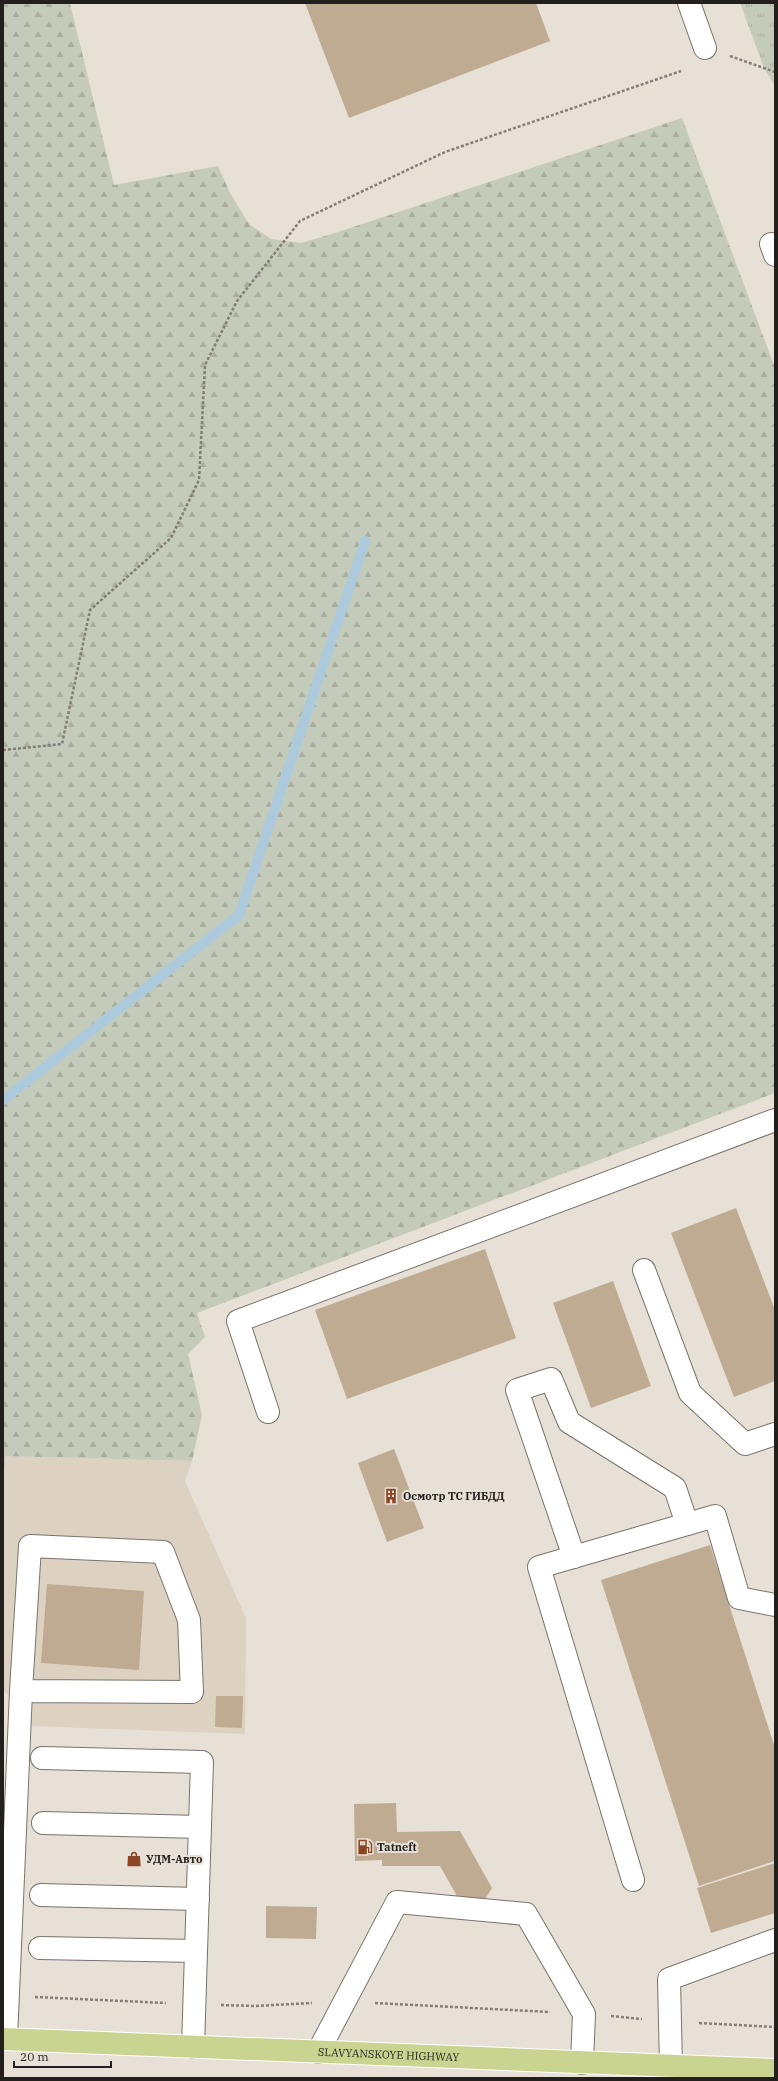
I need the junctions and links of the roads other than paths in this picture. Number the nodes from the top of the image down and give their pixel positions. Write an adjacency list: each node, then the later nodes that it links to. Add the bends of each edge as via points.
1 (689, 3): 2 (lane)
2 (705, 48)
3 (775, 1120): 5 (lane, via 238,1321)
4 (644, 1270): 6 (lane, via 690,1394 745,1444)
5 (268, 1412)
6 (775, 1434)
7 (687, 1524): 8 (lane); 8 (lane, via 676,1488 569,1422 551,1379 517,1390); 9 (lane, via 715,1516 739,1598)
8 (574, 1557): 14 (lane, via 539,1567)
9 (775, 1605)
10 (21, 1691): 10 (lane, via 30,1546 163,1552 189,1620 192,1692); 20 (lane)
11 (42, 1758): 13 (lane, via 202,1762)
12 (43, 1824): 13 (lane)
13 (200, 1827): 16 (lane)
14 (634, 1880)
15 (41, 1895): 16 (lane)
16 (198, 1899): 19 (lane)
17 (775, 1940): 24 (lane, via 669,1979)
18 (40, 1948): 19 (lane)
19 (196, 1951): 21 (lane)
20 (5, 2039): 21 (main road, SLAVYANSKOYE HIGHWAY)
21 (193, 2047): 22 (main road, SLAVYANSKOYE HIGHWAY)
22 (318, 2052): 23 (main road, SLAVYANSKOYE HIGHWAY); 23 (lane, via 397,1902 526,1914 584,2014)
23 (582, 2063): 24 (main road, SLAVYANSKOYE HIGHWAY)
24 (671, 2066): 25 (main road, SLAVYANSKOYE HIGHWAY)
25 (775, 2070)

